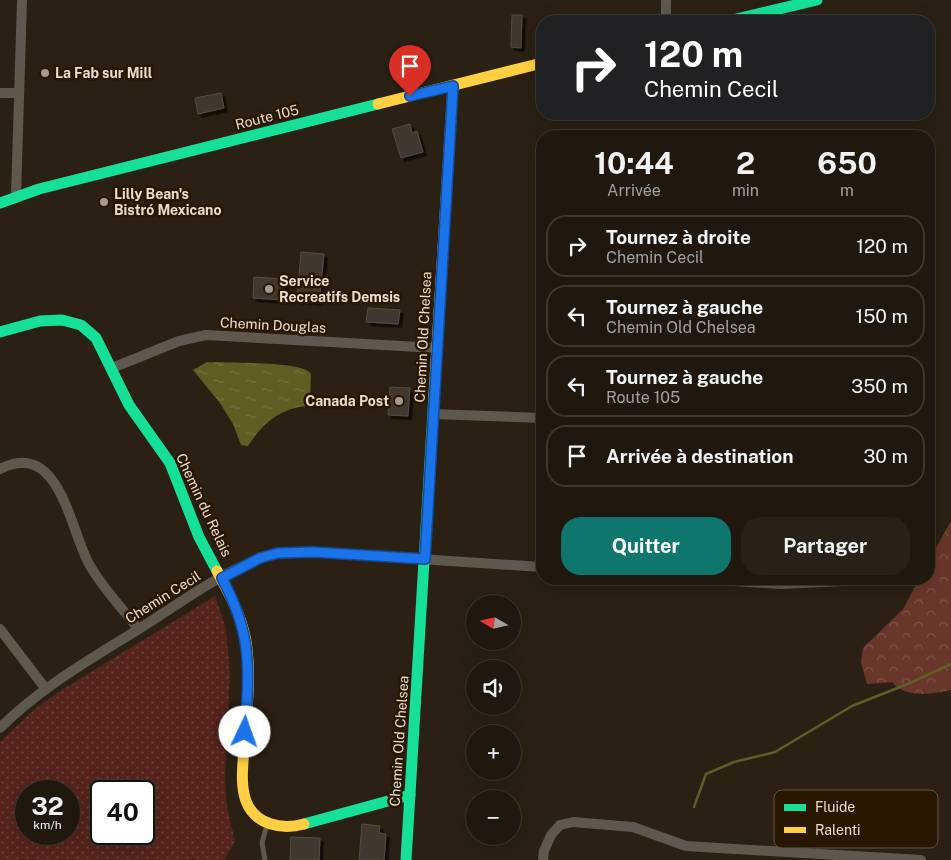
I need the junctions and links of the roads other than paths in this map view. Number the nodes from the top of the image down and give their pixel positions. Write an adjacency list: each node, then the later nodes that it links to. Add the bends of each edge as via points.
1 (22, 0): 9 (street)
2 (666, 0): 4 (street)
3 (817, 0): 5 (street)
4 (666, 15)
5 (753, 15)
6 (536, 65): 7 (street, Route 105)
7 (453, 86): 10 (street, Route 105); 13 (street, Chemin Old Chelsea)
8 (0, 93): 9 (street)
9 (19, 93): 10 (street)
10 (16, 196): 11 (street, Route 105)
11 (0, 203)
12 (0, 332): 14 (street, Chemin du Relais, via 48,320 74,322 93,335)
13 (437, 348): 14 (street, Chemin Douglas, via 206,335 178,341); 15 (street, Chemin Old Chelsea)
14 (112, 368): 20 (street, Chemin du Relais, via 134,412 172,468 198,536)
15 (433, 414): 16 (street); 18 (street, Chemin Old Chelsea)
16 (536, 418)
17 (0, 469): 22 (street, via 14,463 25,463 36,466 50,478 67,505 88,563)
18 (425, 559): 19 (street, Chemin Cecil); 20 (street, Chemin Cecil, via 278,553 260,558); 25 (street, Chemin Old Chelsea)
19 (536, 568)
20 (222, 578): 22 (street, Chemin Cecil); 26 (street, Chemin du Relais, via 237,609 247,648 244,790 252,811)
21 (0, 629): 23 (street)
22 (138, 629): 23 (street, Chemin Cecil)
23 (45, 688): 24 (street, Chemin Cecil)
24 (0, 728)
25 (410, 795): 26 (street, via 296,826); 28 (street, Chemin Old Chelsea)
26 (267, 823): 27 (lane, via 262,843)
27 (265, 860)
28 (406, 860)
29 (543, 860): 30 (street, via 550,835 560,825 573,822 633,828 686,846)
30 (921, 860)

